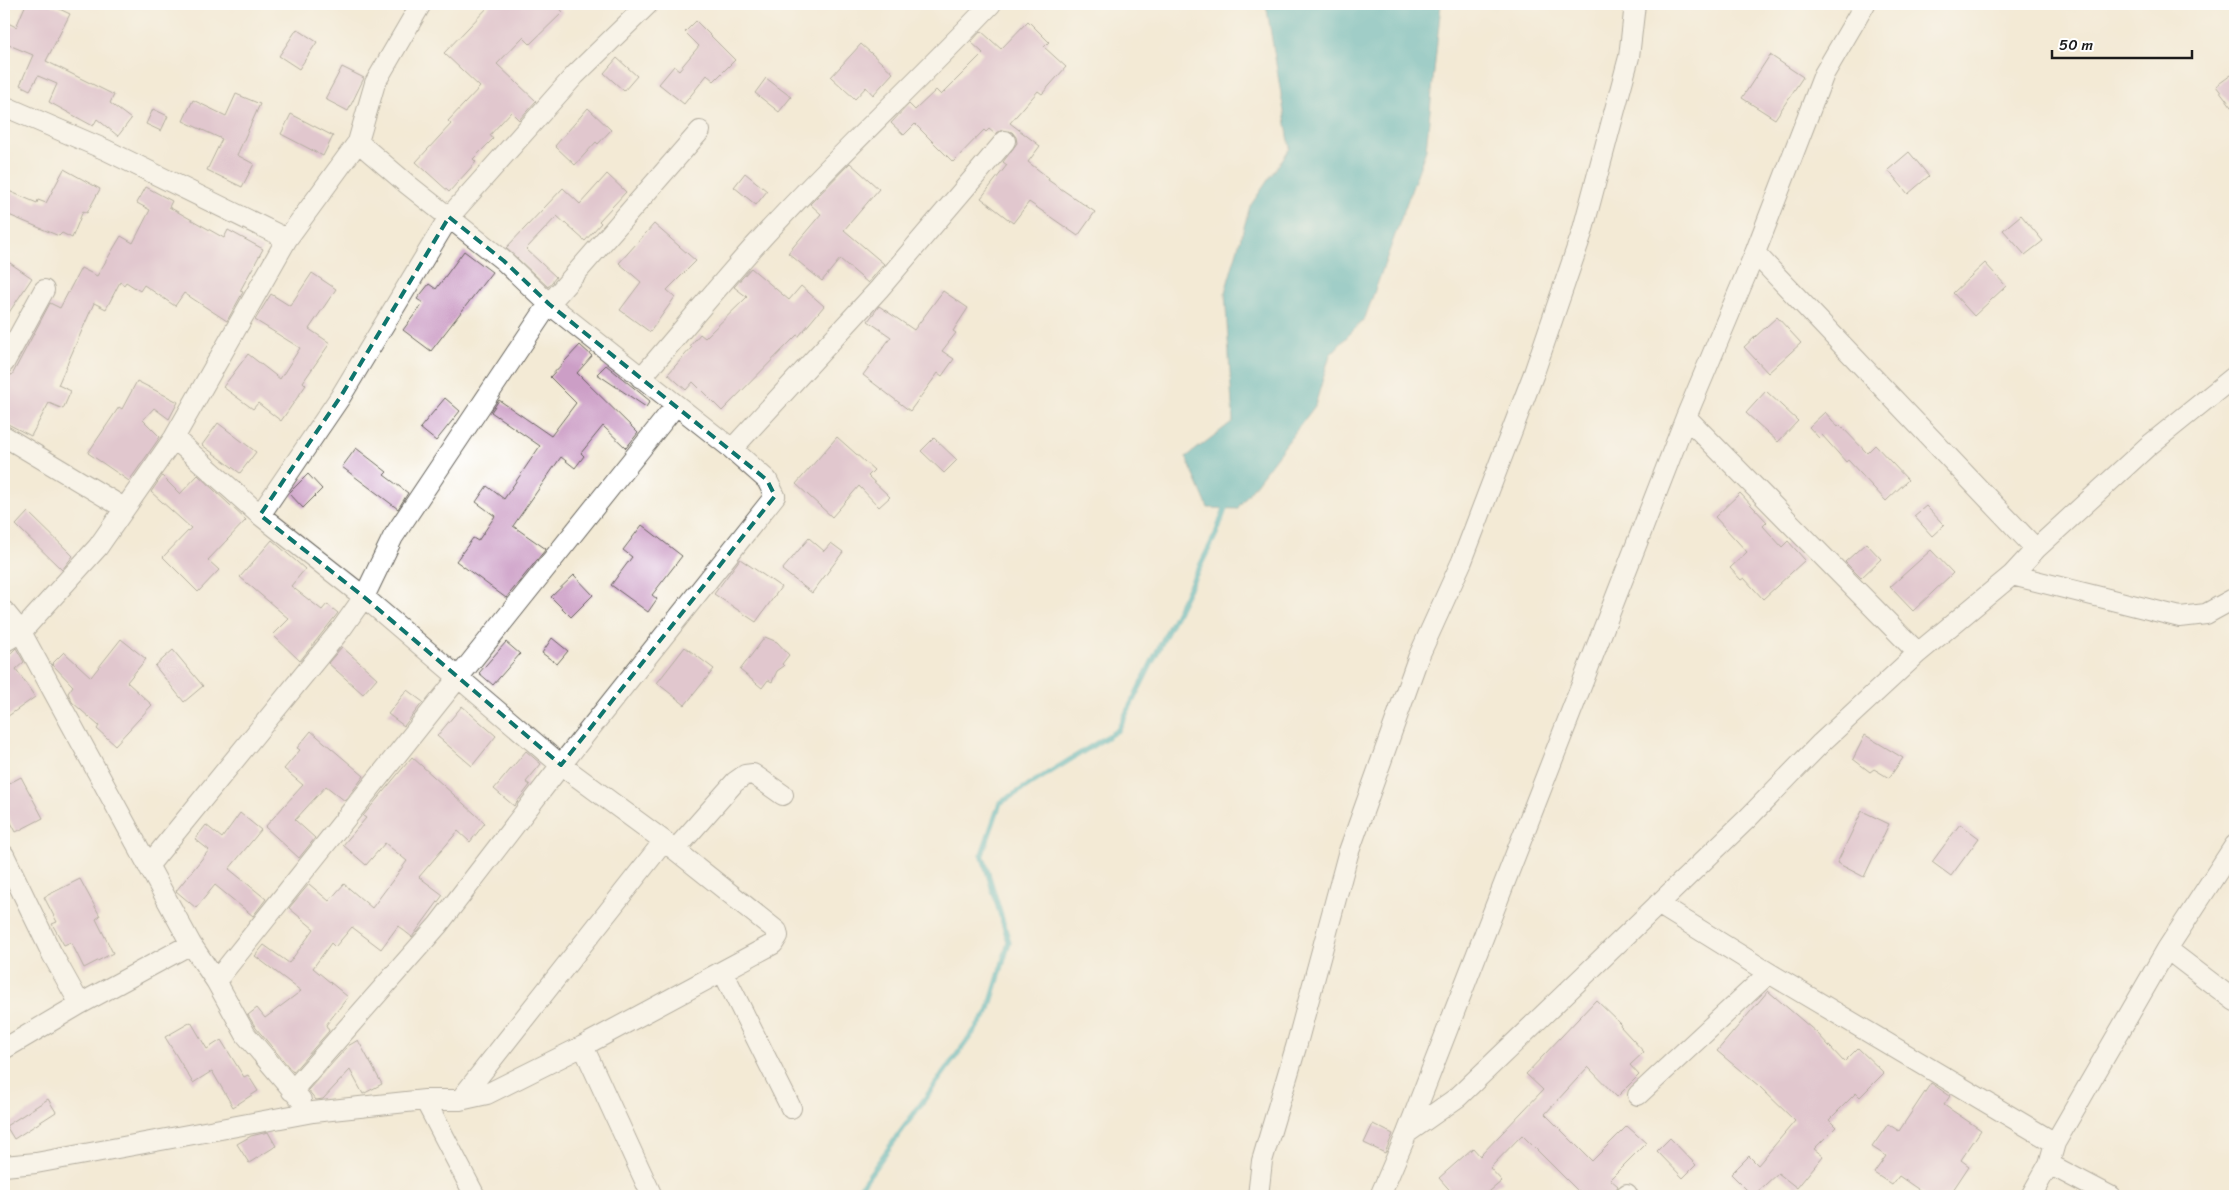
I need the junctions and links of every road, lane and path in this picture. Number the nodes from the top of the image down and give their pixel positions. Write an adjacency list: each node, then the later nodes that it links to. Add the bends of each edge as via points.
1 (421, 4): 9 (street, via 375,83)
2 (648, 4): 10 (street, via 575,74)
3 (991, 4): 17 (street, via 760,241)
4 (1635, 4): 62 (street, via 1629,57 1582,233 1534,373 1462,561 1418,658 1348,854 1262,1162)
5 (1865, 4): 12 (street, via 1824,74)
6 (4, 106): 11 (street, via 106,150)
7 (700, 131): 14 (street)
8 (1005, 141): 22 (street, via 879,290)
9 (358, 142): 10 (street); 11 (street)
10 (450, 217): 14 (street, via 504,261); 24 (street, via 341,396)
11 (287, 239): 21 (street)
12 (1755, 254): 19 (street); 25 (street)
13 (44, 290): 15 (street)
14 (549, 304): 17 (street); 27 (street, via 398,529)
15 (4, 363)
16 (2235, 376): 25 (street, via 2147,447)
17 (641, 378): 18 (street)
18 (676, 405): 22 (street); 33 (street)
19 (1686, 417): 32 (street); 56 (street)
20 (4, 436): 23 (street)
21 (174, 438): 23 (street); 24 (street)
22 (732, 449): 34 (street, via 767,480 775,496)
23 (124, 508): 30 (street, via 98,547)
24 (260, 515): 27 (street)
25 (2036, 549): 26 (street)
26 (2012, 575): 28 (street, via 2180,617 2206,614); 32 (street)
27 (364, 596): 33 (street); 39 (street, via 342,628)
28 (2235, 598)
29 (4, 611): 30 (street)
30 (21, 632): 31 (street); 39 (street)
31 (4, 642)
32 (1918, 653): 40 (street, via 1821,743)
33 (457, 678): 34 (street); 45 (street)
34 (561, 764): 37 (street); 50 (street, via 438,925)
35 (783, 795): 37 (street, via 753,774 745,775)
36 (2235, 845): 42 (street)
37 (669, 846): 43 (street, via 777,931 773,944); 53 (street)
38 (4, 855): 47 (street)
39 (148, 866): 41 (street)
40 (1658, 904): 44 (street); 56 (street, via 1458,1097)
41 (191, 944): 45 (street); 47 (street)
42 (2167, 949): 46 (street); 57 (street)
43 (723, 972): 48 (street); 54 (street)
44 (1769, 972): 51 (street); 57 (street)
45 (216, 981): 50 (street, via 246,1035)
46 (2235, 1001)
47 (80, 1004): 49 (street)
48 (583, 1046): 53 (street, via 488,1094); 61 (street)
49 (4, 1049)
50 (292, 1091): 55 (street)
51 (1638, 1095)
52 (425, 1100): 53 (street); 55 (street); 60 (street)
53 (460, 1100)
54 (791, 1108)
55 (312, 1112): 59 (street, via 36,1163)
56 (1407, 1133): 63 (street)
57 (2055, 1143): 58 (street)
58 (2049, 1164): 64 (street); 65 (street)
59 (4, 1166)
60 (475, 1196)
61 (652, 1196)
62 (1258, 1196)
63 (1380, 1196)
64 (2031, 1196)
65 (2110, 1196)

